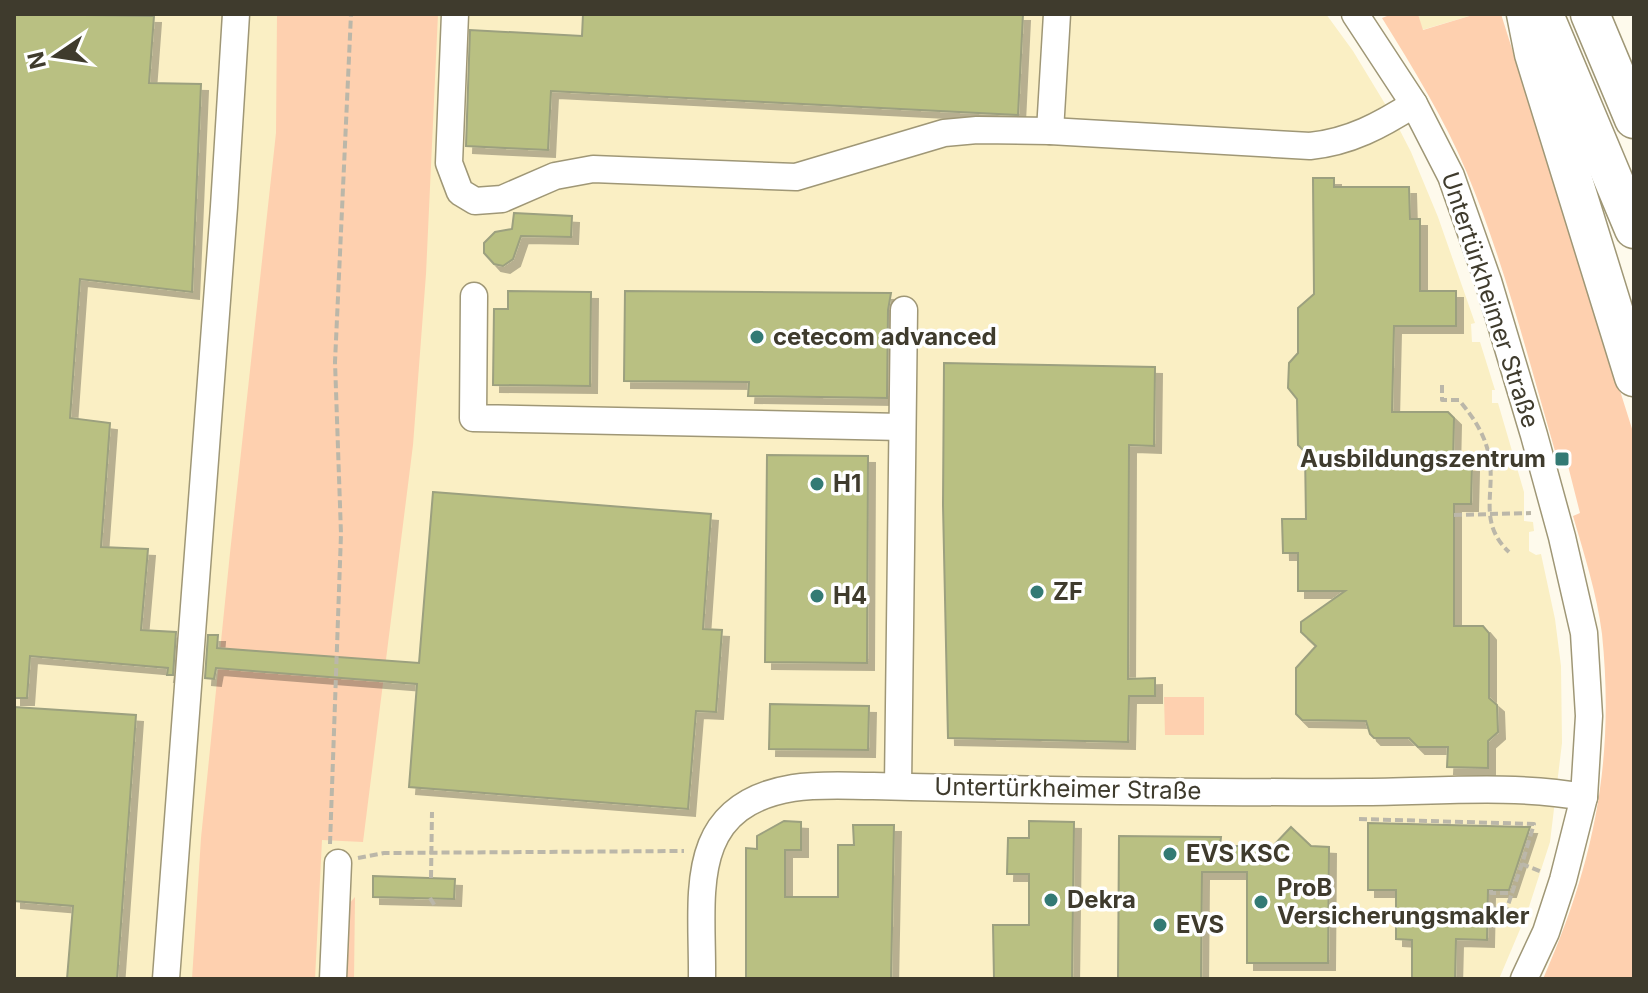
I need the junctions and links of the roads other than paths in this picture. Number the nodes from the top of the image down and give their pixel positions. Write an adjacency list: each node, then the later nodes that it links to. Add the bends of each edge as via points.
1 (236, 14): 19 (street)
2 (455, 14): 10 (street, via 449,163 460,192 475,201 502,199 576,171 796,177 944,133)
3 (1057, 14): 10 (street)
4 (1355, 14): 8 (street, Untertürkheimer Straße)
5 (1526, 14): 14 (highway)
6 (1545, 14): 11 (highway)
7 (1590, 14): 9 (highway)
8 (1414, 104): 10 (street, via 1367,132 1310,146); 17 (street, Untertürkheimer Straße, via 1451,176 1483,266 1562,537 1584,633 1589,716)
9 (1634, 119)
10 (1050, 131)
11 (1634, 229)
12 (474, 296): 15 (street, via 473,418)
13 (904, 310): 15 (street)
14 (1634, 377)
15 (902, 427): 16 (street)
16 (898, 786): 17 (street, Untertürkheimer Straße, via 1515,790); 21 (street, Untertürkheimer Straße, via 812,786 759,796 724,823 707,852)
17 (1584, 797): 22 (street, Untertürkheimer Straße, via 1546,932)
18 (333, 851): 20 (street)
19 (166, 979)
20 (333, 979)
21 (702, 979)
22 (1524, 979)

